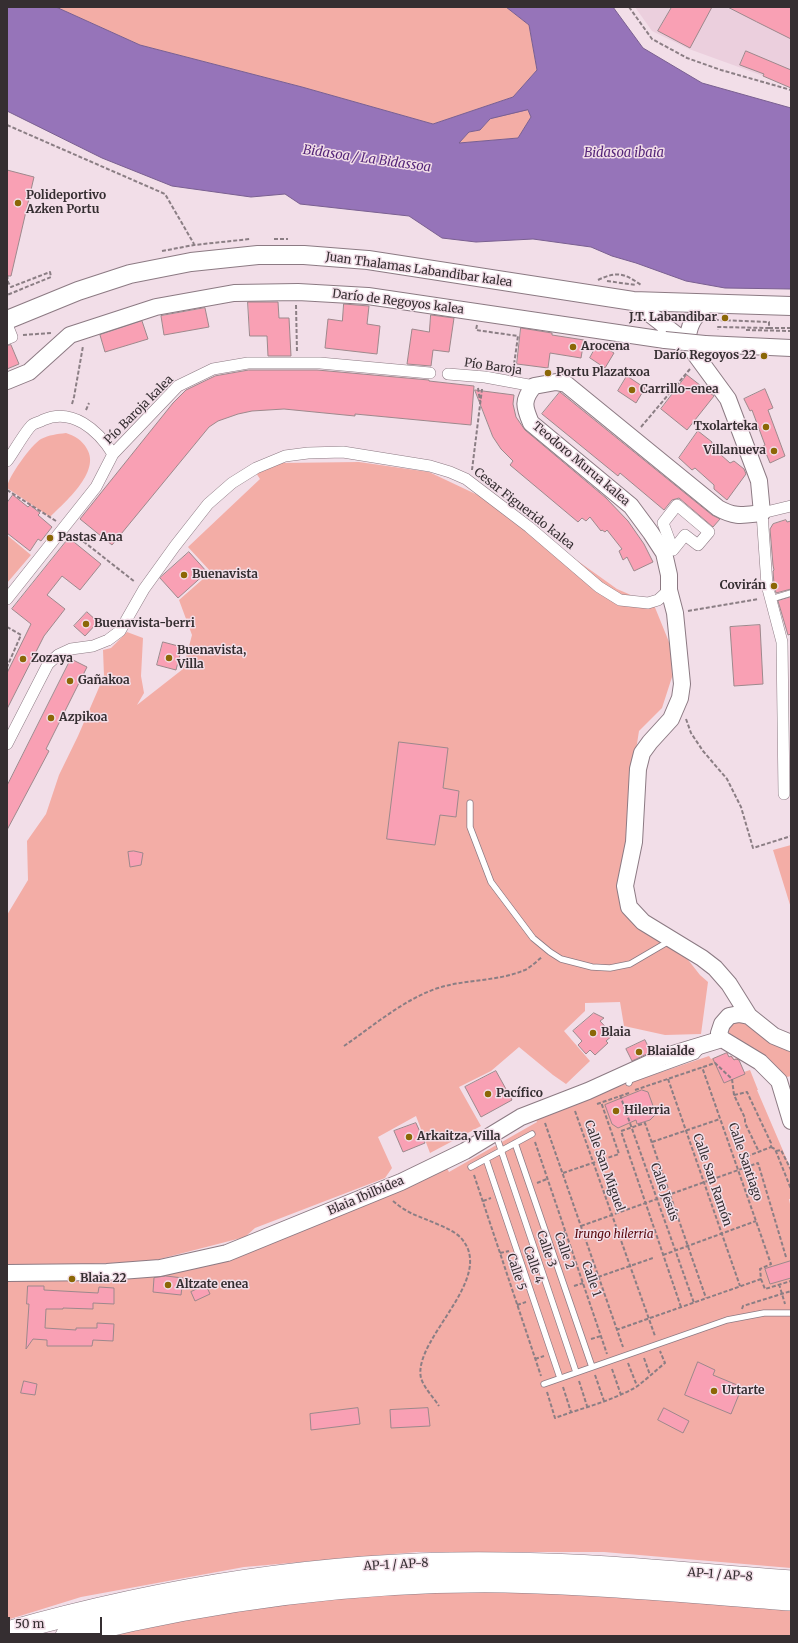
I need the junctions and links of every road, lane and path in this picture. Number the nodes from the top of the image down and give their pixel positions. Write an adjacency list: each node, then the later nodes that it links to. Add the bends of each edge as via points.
1 (629, 7): 2 (path, via 652,39 687,58)
2 (791, 90)
3 (7, 125): 4 (path, via 165,194)
4 (194, 245)
5 (7, 275): 9 (path, via 12,287 50,272 51,277)
6 (596, 280): 7 (path)
7 (642, 286)
8 (298, 292): 16 (street, Darío de Regoyos kalea, via 234,293 156,306); 21 (street, Darío de Regoyos kalea, bridge, via 368,296 665,340); 22 (path)
9 (7, 294)
10 (633, 301): 11 (main road, Juan Thalamas Labandibar kalea); 15 (main road, Juan Thalamas Labandibar kalea, via 368,260 304,254 258,255 191,262 130,274 78,291); 20 (street)
11 (706, 304): 12 (main road, Juan Thalamas Labandibar kalea); 13 (path, via 705,316 712,316 716,320 769,322); 20 (street, via 688,329)
12 (791, 306)
13 (769, 328): 14 (path); 18 (path, via 718,327 718,330)
14 (791, 328)
15 (8, 329): 19 (path)
16 (86, 329): 19 (street, Darío de Regoyos kalea); 31 (path)
17 (476, 330): 24 (path, via 518,336)
18 (791, 331)
19 (70, 335): 27 (street, Darío de Regoyos kalea, via 29,372)
20 (687, 343): 23 (street)
21 (789, 349)
22 (297, 355)
23 (699, 359): 33 (path); 39 (street, via 728,399 759,481)
24 (514, 368)
25 (430, 373): 34 (street, Pío Baroja kalea, via 320,363 248,363 213,369 178,386)
26 (448, 374): 28 (street, Pío Baroja, via 485,377)
27 (7, 381)
28 (534, 386): 33 (street, via 556,382 566,384); 44 (street, Teodoro Murua kalea, via 527,395 525,409 531,423 631,506 664,553 669,575)
29 (481, 398): 36 (path, via 471,472)
30 (89, 403): 32 (path)
31 (72, 404)
32 (86, 410)
33 (632, 437): 39 (street, via 718,508 730,514)
34 (112, 454): 35 (street, via 104,440 91,428 75,418 52,416 32,425); 47 (street, Pío Baroja kalea, via 96,487)
35 (7, 460)
36 (466, 470)
37 (7, 490): 40 (path)
38 (791, 506): 39 (street)
39 (762, 513): 46 (street)
40 (57, 521)
41 (662, 523): 41 (street, via 677,505 709,532 698,545 685,536 673,550)
42 (74, 534): 43 (path)
43 (135, 583)
44 (669, 590): 52 (street, Cesar Figuerido kalea, via 658,600 648,603 620,600 599,587 529,527 466,480 450,472 430,466 343,452 284,456 256,468 208,504 144,589 120,631 94,646 71,649 58,655 48,664); 56 (street, Teodoro Murua kalea, via 676,614 682,684 680,698 671,718 642,753 638,769 634,842 625,886 629,907 643,922)
45 (791, 593): 46 (lane)
46 (770, 598): 48 (path); 53 (street, via 782,642)
47 (7, 599)
48 (685, 612)
49 (7, 627): 50 (path, via 21,634)
50 (7, 667)
51 (684, 713): 55 (path, via 690,733 727,779 753,848)
52 (7, 744)
53 (784, 794)
54 (470, 803): 57 (lane, via 470,827 491,882 533,938)
55 (791, 836)
56 (671, 940): 57 (lane, via 630,964 610,968 592,967 561,959); 58 (street, Teodoro Murua kalea, via 702,958)
57 (550, 952): 63 (path, via 526,969 508,976 433,990 404,1005)
58 (729, 984): 59 (street, Teodoro Murua kalea); 60 (street)
59 (749, 1016): 60 (street, Blaia Ibilbidea, via 729,1016); 61 (street, Teodoro Murua kalea, via 774,1036)
60 (722, 1031): 62 (street, Blaia Ibilbidea); 66 (street)
61 (791, 1043)
62 (704, 1044): 67 (lane, via 696,1056 630,1080); 78 (street, Blaia Ibilbidea, via 663,1058 521,1117)
63 (344, 1046)
64 (702, 1067): 65 (path); 70 (path, via 715,1063 732,1079); 73 (path, Calle Santiago)
65 (668, 1079): 69 (path); 77 (path, Calle San Ramón)
66 (785, 1082): 75 (street)
67 (629, 1083)
68 (619, 1091): 76 (path, Calle Jesús)
69 (631, 1092)
70 (734, 1095): 82 (path, via 747,1092 768,1136); 85 (path)
71 (600, 1102): 87 (path, via 619,1154)
72 (575, 1111): 87 (path, Calle San Miguel)
73 (720, 1119): 77 (path); 90 (path, Calle Santiago)
74 (545, 1121): 92 (path)
75 (791, 1121)
76 (631, 1127): 80 (path, via 645,1124); 97 (path, Calle Jesús); 98 (path, via 621,1131)
77 (686, 1130): 80 (path); 93 (path, Calle San Ramón)
78 (495, 1132): 83 (lane, Calle 3); 94 (street, Blaia Ibilbidea, via 464,1151)
79 (532, 1134): 81 (lane); 128 (path, Calle 1)
80 (652, 1142): 96 (path)
81 (515, 1143): 83 (lane); 130 (lane, Calle 2)
82 (770, 1147): 84 (path); 85 (path)
83 (501, 1151): 86 (lane); 131 (lane, Calle 3)
84 (776, 1151): 91 (path, via 781,1150); 95 (path)
85 (759, 1152): 88 (path, via 748,1156 746,1159)
86 (486, 1159): 89 (lane); 133 (lane, Calle 4)
87 (593, 1163): 92 (path); 99 (path, Calle San Miguel)
88 (749, 1166): 90 (path); 106 (path, via 758,1163)
89 (471, 1167): 134 (path, Calle 5)
90 (738, 1170): 93 (path); 100 (path, Calle Santiago)
91 (791, 1170)
92 (563, 1173): 101 (path)
93 (704, 1182): 96 (path); 102 (path, Calle San Ramón)
94 (382, 1190): 109 (street, Blaia Ibilbidea, via 226,1253 160,1268 107,1272); 138 (path, via 390,1199 412,1214 456,1234 466,1246 469,1256 467,1277 421,1365 424,1385)
95 (791, 1190)
96 (670, 1194): 97 (path); 103 (path)
97 (657, 1199): 98 (path); 104 (path, Calle Jesús)
98 (646, 1203): 99 (path); 105 (path)
99 (612, 1215): 101 (path); 108 (path, Calle San Miguel)
100 (756, 1221): 102 (path); 111 (path, Calle Santiago, via 771,1264 760,1269)
101 (581, 1226): 110 (path)
102 (722, 1234): 103 (path); 114 (path, Calle San Ramón)
103 (688, 1246): 104 (path); 117 (path)
104 (676, 1251): 105 (path); 118 (path, Calle Jesús)
105 (664, 1255): 120 (path)
106 (786, 1257)
107 (653, 1258): 108 (path)
108 (630, 1266): 110 (path); 123 (path, Calle San Miguel)
109 (7, 1273)
110 (598, 1277): 124 (path)
111 (761, 1279): 113 (path, via 765,1289); 114 (path)
112 (791, 1281): 113 (path)
113 (779, 1284): 116 (path)
114 (740, 1286): 117 (path)
115 (791, 1291): 116 (path)
116 (782, 1294): 119 (path); 122 (path, via 744,1306)
117 (706, 1298): 118 (path)
118 (694, 1303): 120 (path)
119 (785, 1304)
120 (681, 1307): 123 (path)
121 (791, 1313): 122 (lane, via 764,1313)
122 (743, 1317): 125 (lane)
123 (649, 1318): 124 (path); 125 (path, Calle San Miguel)
124 (616, 1330): 127 (path)
125 (658, 1344): 126 (lane)
126 (641, 1349): 127 (lane); 132 (path)
127 (625, 1355): 128 (lane); 135 (path)
128 (609, 1361): 130 (lane); 136 (path, Calle 1)
129 (665, 1363): 132 (path)
130 (592, 1367): 131 (lane); 137 (path)
131 (576, 1372): 133 (lane); 139 (path)
132 (650, 1375): 135 (path)
133 (560, 1378): 134 (lane); 140 (path)
134 (544, 1384): 140 (path, Calle 5, via 555,1418)
135 (637, 1386): 136 (path)
136 (621, 1395): 137 (path)
137 (604, 1401): 139 (path)
138 (440, 1406)
139 (587, 1406): 140 (path)
140 (571, 1412)
141 (791, 1581): 143 (highway, AP-1 / AP-8, via 562,1564 390,1565 283,1575 207,1586 107,1605)
142 (791, 1600): 144 (highway, AP-1 / AP-8, via 561,1584 505,1582 392,1585 224,1603)
143 (7, 1632)
144 (66, 1636)

